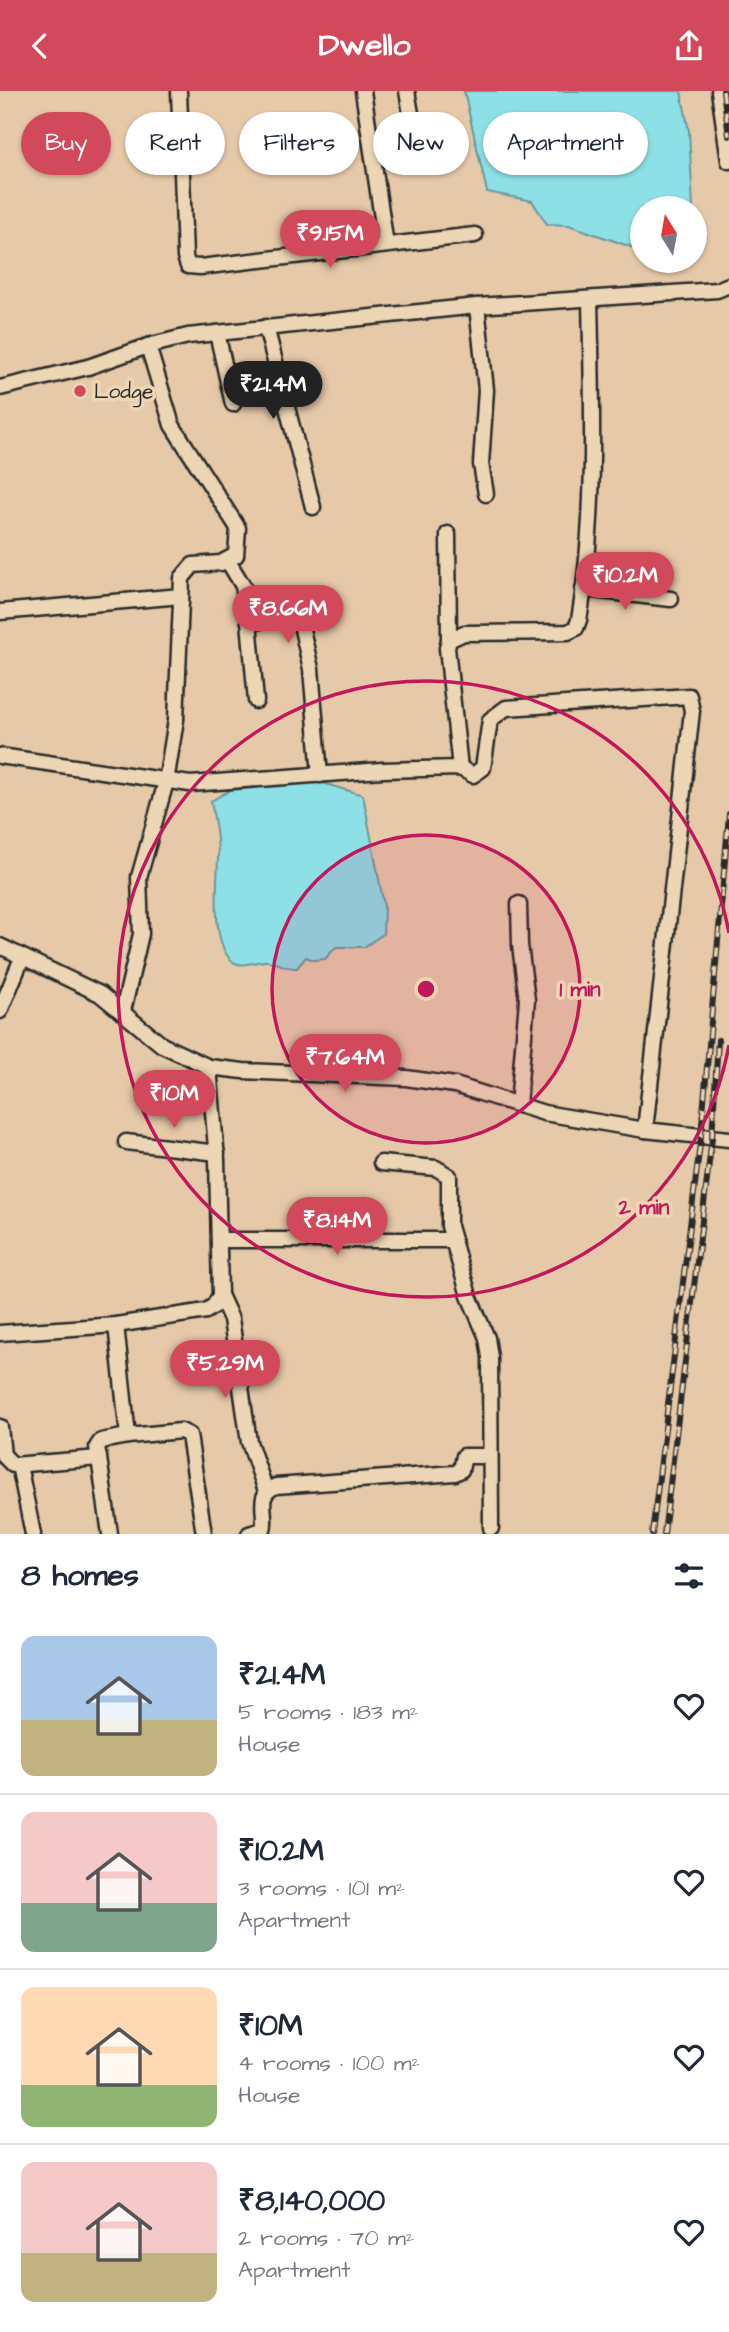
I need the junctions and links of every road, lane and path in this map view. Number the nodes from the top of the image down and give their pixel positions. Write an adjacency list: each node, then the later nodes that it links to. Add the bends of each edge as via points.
1 (179, 91): 8 (street, via 188,265)
2 (363, 91): 5 (street)
3 (407, 91): 5 (street, via 413,125 410,135)
4 (719, 91): 6 (street)
5 (372, 141): 8 (street)
6 (729, 160)
7 (475, 235): 8 (street)
8 (386, 245)
9 (729, 285): 10 (street, via 717,290)
10 (590, 299): 11 (street); 21 (street, via 592,412)
11 (477, 306): 12 (street); 17 (street, via 486,390 481,464)
12 (267, 327): 13 (street); 18 (street)
13 (218, 333): 14 (street); 16 (street)
14 (148, 346): 15 (street, via 88,367); 20 (street, via 172,425 238,529 239,548)
15 (0, 388)
16 (233, 404)
17 (486, 494)
18 (313, 507)
19 (448, 534): 26 (street)
20 (228, 561): 22 (street, via 193,565 185,571); 25 (street, via 243,586)
21 (583, 589): 23 (street); 26 (street, via 579,620 568,632 464,633)
22 (181, 596): 24 (street); 31 (street, via 176,720)
23 (671, 599)
24 (0, 612)
25 (249, 621): 27 (street); 30 (street, via 288,611 299,616 312,679)
26 (449, 640): 29 (street)
27 (256, 701)
28 (0, 756): 31 (street)
29 (460, 768): 30 (street); 39 (street, via 473,775 483,768 486,729 497,712 506,708 677,695 689,696 692,701)
30 (320, 775): 31 (street)
31 (166, 782): 36 (street, via 139,877 141,934)
32 (519, 904): 38 (street, via 527,1000)
33 (0, 946): 34 (street)
34 (22, 958): 35 (street); 36 (street, via 100,994)
35 (0, 1011)
36 (123, 1011): 37 (street, via 162,1045)
37 (209, 1067): 38 (street, via 406,1078 454,1085); 42 (street)
38 (518, 1105): 39 (street)
39 (645, 1130): 40 (street)
40 (729, 1139)
41 (126, 1142): 42 (street)
42 (217, 1153): 44 (street)
43 (382, 1163): 45 (street, via 447,1172)
44 (219, 1240): 45 (street); 46 (street)
45 (453, 1240): 52 (street, via 487,1338)
46 (220, 1295): 47 (street, via 206,1311); 55 (street, via 231,1319 249,1443)
47 (116, 1325): 48 (street); 50 (street)
48 (0, 1333)
49 (0, 1427): 51 (street)
50 (128, 1436): 53 (street, via 101,1441); 59 (street, via 181,1431 189,1435)
51 (2, 1455): 54 (street)
52 (490, 1456): 55 (street, via 464,1456 461,1470 455,1473 276,1486); 56 (street)
53 (99, 1458): 54 (street); 58 (street)
54 (19, 1465): 57 (street)
55 (266, 1491): 60 (street, via 262,1498 265,1527)
56 (491, 1528)
57 (33, 1534)
58 (110, 1534)
59 (204, 1534)
60 (249, 1534)

